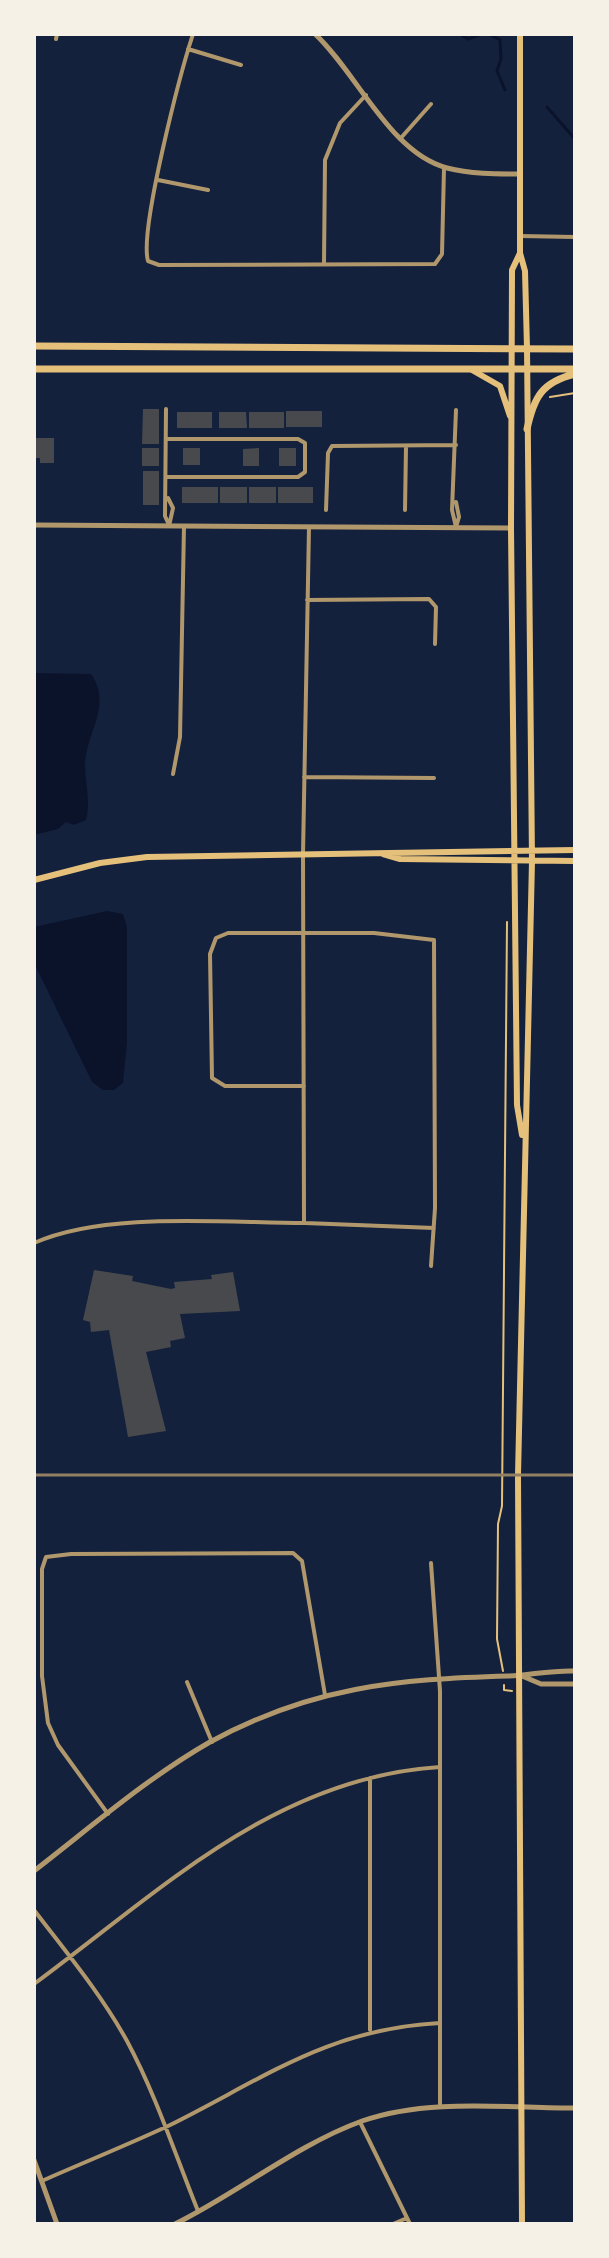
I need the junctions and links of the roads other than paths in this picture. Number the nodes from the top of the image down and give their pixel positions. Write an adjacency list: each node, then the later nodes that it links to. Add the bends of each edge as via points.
1 (193, 34): 4 (street)
2 (520, 34): 10 (main road)
3 (319, 35): 6 (street)
4 (188, 49): 5 (street); 11 (street)
5 (241, 65)
6 (367, 95): 8 (street); 16 (street, via 340,123 325,160)
7 (431, 104): 8 (street)
8 (400, 139): 9 (street)
9 (444, 168): 10 (street); 16 (street, via 442,254 435,264)
10 (520, 174): 13 (main road)
11 (158, 180): 12 (street); 16 (street, via 146,253 152,263)
12 (208, 190)
13 (520, 236): 14 (street); 15 (main road)
14 (575, 237)
15 (520, 253): 18 (main road, via 512,270); 19 (main road)
16 (324, 264)
17 (34, 346): 18 (main road)
18 (513, 348): 19 (main road); 23 (main road)
19 (527, 348): 20 (main road); 24 (main road)
20 (575, 349)
21 (34, 369): 22 (main road)
22 (468, 369): 23 (main road); 28 (main road, via 500,386)
23 (513, 369): 24 (main road); 28 (main road)
24 (527, 369): 25 (main road); 29 (main road)
25 (575, 371): 29 (main road, via 537,394)
26 (166, 409): 30 (street)
27 (456, 410): 31 (street)
28 (512, 427): 41 (main road)
29 (527, 429): 48 (main road)
30 (167, 439): 33 (street); 33 (street, via 305,443 305,472 298,477)
31 (456, 445): 32 (street); 40 (street)
32 (406, 446): 34 (street, via 332,446); 35 (street)
33 (167, 477): 37 (street, via 173,508)
34 (326, 510)
35 (405, 510)
36 (34, 525): 37 (street)
37 (169, 526): 38 (street)
38 (184, 526): 39 (street); 44 (street, via 180,737)
39 (309, 527): 40 (street); 42 (street)
40 (456, 527): 41 (street)
41 (511, 528): 47 (main road)
42 (307, 600): 43 (street, via 429,599 436,607); 45 (street)
43 (435, 644)
44 (173, 774)
45 (304, 777): 46 (street); 50 (street)
46 (434, 778)
47 (514, 849): 48 (main road); 51 (main road); 52 (main road)
48 (532, 850): 49 (main road); 53 (main road)
49 (575, 850)
50 (303, 854): 51 (main road); 55 (main road, via 147,857); 56 (street)
51 (383, 854): 52 (main road, via 400,859)
52 (514, 860): 53 (main road); 58 (main road, via 517,1105)
53 (532, 861): 54 (main road); 58 (main road, via 530,1091)
54 (575, 861)
55 (34, 880)
56 (305, 933): 57 (street); 57 (street, via 220,934 210,954 212,1078 225,1086); 60 (street, via 429,937 437,946)
57 (304, 1086): 59 (street)
58 (523, 1143): 65 (main road)
59 (304, 1223): 60 (street); 61 (street, via 105,1224)
60 (434, 1228): 62 (street)
61 (34, 1243)
62 (431, 1266)
63 (431, 1563): 66 (street)
64 (575, 1671): 65 (street)
65 (521, 1675): 66 (street); 68 (street, via 541,1684); 80 (main road)
66 (440, 1677): 69 (street); 71 (street)
67 (187, 1682): 70 (street)
68 (575, 1684)
69 (325, 1695): 70 (street); 73 (street, via 302,1561 293,1553 46,1557 45,1711 58,1745)
70 (212, 1742): 73 (street)
71 (440, 1767): 72 (street); 78 (street)
72 (370, 1778): 76 (street, via 308,1796 233,1835); 79 (street)
73 (108, 1814): 74 (street)
74 (34, 1871)
75 (34, 1910): 76 (street)
76 (70, 1957): 77 (street); 84 (street, via 126,2039)
77 (34, 1984)
78 (440, 2023): 79 (street); 82 (street)
79 (370, 2030): 84 (street, via 315,2049)
80 (520, 2108): 81 (street); 82 (street); 93 (main road)
81 (575, 2108)
82 (440, 2109): 83 (street)
83 (360, 2122): 87 (street); 88 (street)
84 (166, 2127): 86 (street); 87 (street)
85 (34, 2160): 86 (street)
86 (44, 2180): 89 (street)
87 (199, 2212): 90 (street)
88 (407, 2218): 91 (street); 92 (street)
89 (57, 2224)
90 (175, 2224)
91 (393, 2224)
92 (410, 2224)
93 (522, 2224)

